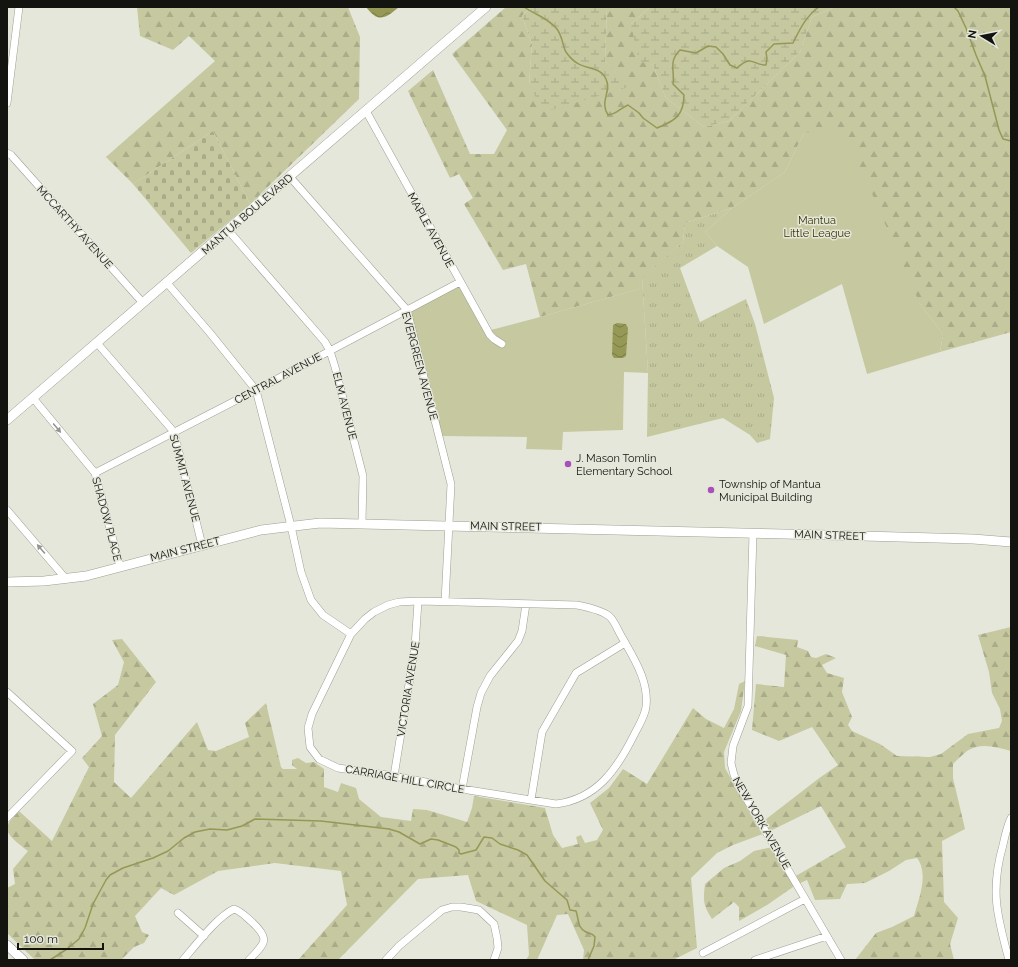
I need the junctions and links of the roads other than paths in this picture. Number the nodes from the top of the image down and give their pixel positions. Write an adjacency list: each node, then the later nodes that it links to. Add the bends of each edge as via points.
1 (19, 7): 3 (street)
2 (486, 7): 5 (main road, MANTUA BOULEVARD)
3 (8, 88): 4 (street)
4 (7, 103)
5 (366, 111): 7 (main road, MANTUA BOULEVARD); 9 (street, MAPLE AVENUE)
6 (7, 153): 11 (street, MCCARTHY AVENUE)
7 (290, 177): 8 (main road, MANTUA BOULEVARD); 12 (street, EVERGREEN AVENUE)
8 (228, 230): 10 (main road, MANTUA BOULEVARD); 15 (street, ELM AVENUE)
9 (460, 282): 12 (street, CENTRAL AVENUE); 14 (street, MAPLE AVENUE, via 490,335)
10 (169, 286): 11 (main road, MANTUA BOULEVARD); 16 (street)
11 (143, 303): 13 (main road, MANTUA BOULEVARD)
12 (407, 310): 15 (street, CENTRAL AVENUE); 23 (street, EVERGREEN AVENUE, via 451,484)
13 (97, 343): 17 (main road, MANTUA BOULEVARD); 19 (street, SUMMIT AVENUE)
14 (502, 344)
15 (330, 351): 16 (street, CENTRAL AVENUE); 22 (street, ELM AVENUE, via 363,476)
16 (256, 390): 19 (street, CENTRAL AVENUE); 24 (street)
17 (33, 398): 18 (main road, MANTUA BOULEVARD); 20 (street, SHADOW PLACE, one-way to 20)
18 (7, 420)
19 (174, 432): 20 (street, CENTRAL AVENUE); 27 (street, SUMMIT AVENUE)
20 (95, 473): 28 (street, SHADOW PLACE)
21 (7, 510): 29 (street, one-way to 21)
22 (362, 523): 23 (main road, MAIN STREET); 24 (main road, MAIN STREET)
23 (450, 525): 25 (main road, MAIN STREET); 32 (street, EVERGREEN AVENUE)
24 (291, 526): 27 (main road, MAIN STREET, via 261,530); 34 (street, via 301,572 311,600 323,616)
25 (753, 533): 26 (main road, MAIN STREET); 42 (street, NEW YORK AVENUE, via 748,706 733,746 731,763 746,798)
26 (1011, 542)
27 (202, 545): 28 (main road, MAIN STREET)
28 (120, 566): 29 (main road, MAIN STREET)
29 (66, 579): 30 (main road, MAIN STREET)
30 (7, 582)
31 (418, 601): 32 (street, CARRIAGE HILL CIRCLE); 34 (street, CARRIAGE HILL CIRCLE, via 388,605 365,619); 37 (street, VICTORIA AVENUE, via 415,647)
32 (445, 602): 33 (street, CARRIAGE HILL CIRCLE)
33 (526, 604): 35 (street, CARRIAGE HILL CIRCLE, via 577,605 597,610 610,617); 38 (street, via 518,642 490,676 481,693)
34 (351, 634): 37 (street, CARRIAGE HILL CIRCLE, via 312,714 308,728 310,747 319,759 338,768)
35 (625, 644): 39 (street, via 576,673 542,732); 39 (street, CARRIAGE HILL CIRCLE, via 638,665 647,693 646,709 630,744 608,777 586,795 556,804)
36 (7, 692): 40 (street, via 72,751)
37 (394, 776): 38 (street, CARRIAGE HILL CIRCLE)
38 (462, 789): 39 (street, CARRIAGE HILL CIRCLE)
39 (531, 800)
40 (7, 818)
41 (1011, 818): 55 (street, via 998,861 995,889 998,920)
42 (805, 899): 45 (street, NEW YORK AVENUE); 47 (street)
43 (178, 913): 44 (street)
44 (204, 936): 49 (street); 50 (street, via 228,911 238,910 261,930 264,937 264,942)
45 (827, 936): 53 (street); 54 (street, NEW YORK AVENUE)
46 (7, 945): 48 (main road)
47 (703, 953)
48 (23, 960)
49 (183, 960)
50 (250, 960)
51 (386, 960): 52 (street, via 442,910 452,907 479,910 494,924 498,948)
52 (494, 960)
53 (755, 960)
54 (841, 960)
55 (1009, 960)

